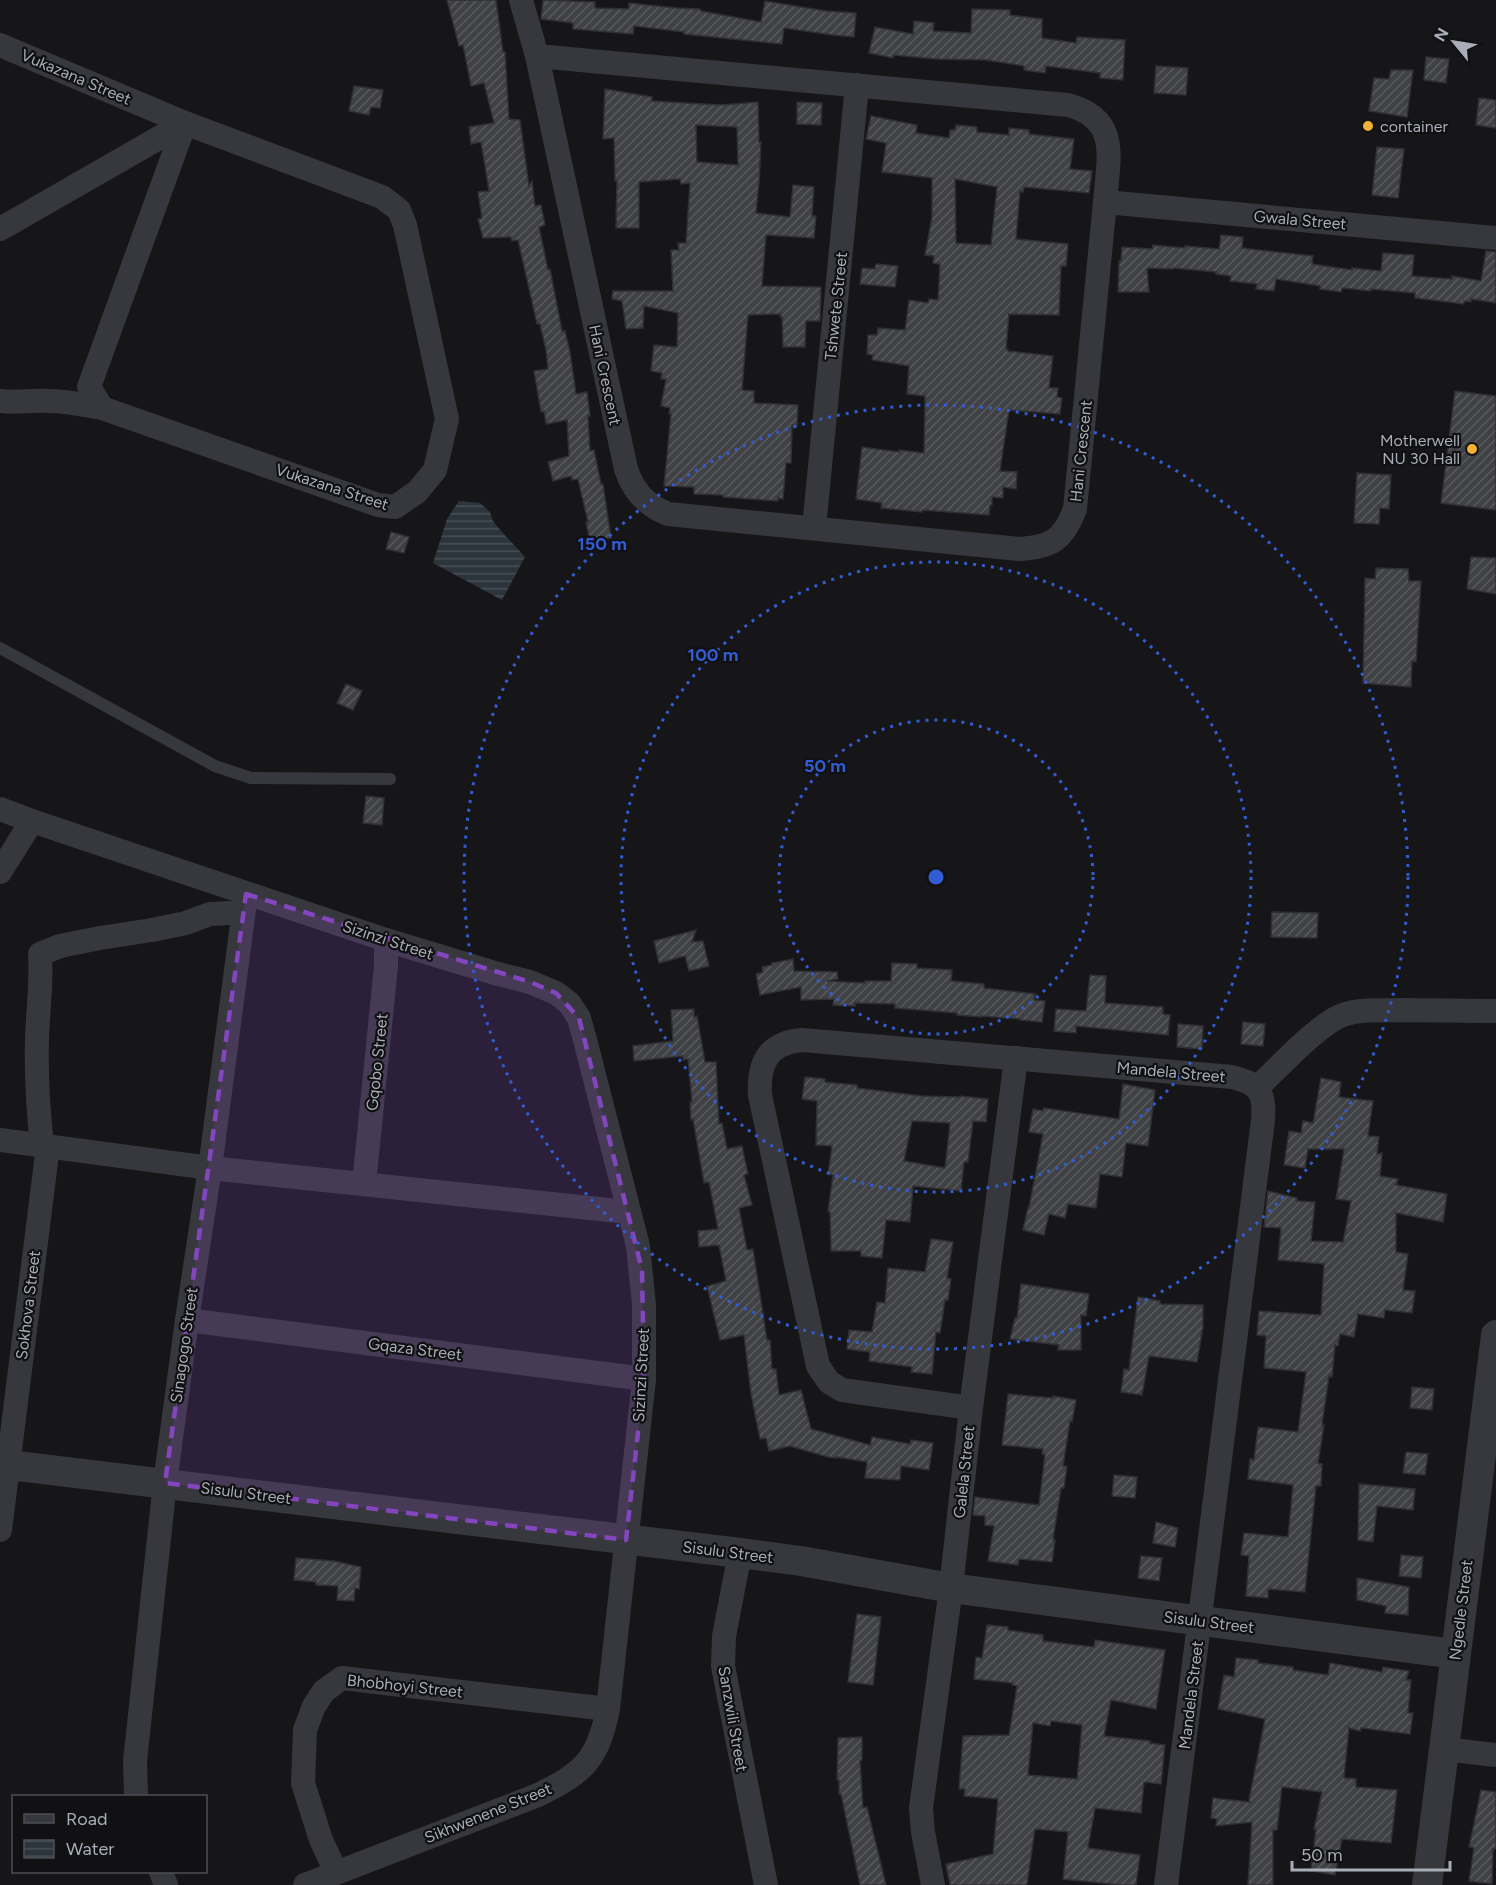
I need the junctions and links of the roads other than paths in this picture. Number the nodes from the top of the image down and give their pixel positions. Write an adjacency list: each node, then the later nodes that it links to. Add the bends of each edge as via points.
1 (521, 0): 3 (street, Hani Crescent)
2 (0, 45): 5 (street, Vukazana Street)
3 (537, 56): 4 (street, Hani Crescent); 11 (street, Hani Crescent, via 626,469 635,490 668,514)
4 (857, 85): 6 (street, Hani Crescent, via 1080,108 1102,126 1107,139); 11 (street, Tshwete Street)
5 (185, 123): 7 (street); 10 (street, via 89,387); 10 (street, Vukazana Street, via 382,197 399,210 447,419 435,470 417,492 395,507 378,505)
6 (1105, 202): 8 (street, Gwala Street); 11 (street, Hani Crescent, via 1075,509 1060,537 1038,548 1019,549)
7 (0, 229)
8 (1496, 238)
9 (0, 401): 10 (street, Vukazana Street, via 49,400)
10 (102, 408)
11 (814, 528)
12 (0, 648): 13 (lane, via 214,766 251,778)
13 (390, 779)
14 (0, 809): 15 (street, Sizinzi Street)
15 (32, 822): 16 (street); 17 (street, Sizinzi Street)
16 (0, 872)
17 (246, 894): 19 (street, Sizinzi Street); 25 (street, Sinagogo Street)
18 (230, 913): 24 (street, Sokhova Street, via 60,946 40,954 37,1096)
19 (386, 940): 26 (street, Gqobo Street); 27 (street, Sizinzi Street, via 530,982 570,1003 579,1018)
20 (1496, 1011): 22 (street, via 1348,1013 1320,1030)
21 (1016, 1058): 22 (street, Mandela Street, via 1232,1077); 31 (street, Galela Street); 31 (street, Mandela Street, via 790,1041 771,1052 759,1080 818,1366 823,1374 842,1390)
22 (1257, 1088): 38 (street, Mandela Street, via 1262,1094 1263,1119)
23 (0, 1140): 24 (street)
24 (45, 1145): 25 (street); 32 (street, Sokhova Street)
25 (210, 1168): 26 (street); 28 (street, Sinagogo Street)
26 (364, 1184): 27 (street)
27 (628, 1212): 30 (street, Sizinzi Street, via 642,1270)
28 (186, 1320): 30 (street, Gqaza Street); 33 (street, Sinagogo Street)
29 (1496, 1335): 39 (street, Ngedle Street)
30 (644, 1379): 35 (street, Sizinzi Street)
31 (971, 1408): 37 (street, Galela Street)
32 (4, 1464): 33 (street, Sisulu Street); 34 (street, Sokhova Street)
33 (165, 1483): 35 (street, Sisulu Street); 43 (street, Sinagogo Street, via 135,1761)
34 (0, 1530)
35 (626, 1540): 36 (street, Sisulu Street); 40 (street, Sikhwenene Street)
36 (740, 1553): 37 (street, Sisulu Street); 46 (street, Sanzwili Street, via 724,1636 723,1666)
37 (951, 1588): 38 (street, Sisulu Street); 47 (street, Galela Street, via 921,1808)
38 (1200, 1621): 39 (street, Sisulu Street); 48 (street, Mandela Street)
39 (1455, 1654): 41 (street, Ngedle Street)
40 (608, 1709): 44 (street, Sikhwenene Street, via 604,1731 586,1764 557,1786); 44 (street, Bhobhoyi Street, via 342,1678 324,1691 305,1730 303,1783)
41 (1444, 1749): 42 (street); 49 (street, Ngedle Street)
42 (1496, 1755)
43 (136, 1795)
44 (336, 1872): 45 (street, Sikhwenene Street)
45 (305, 1885)
46 (766, 1885)
47 (933, 1885)
48 (1166, 1885)
49 (1426, 1885)

